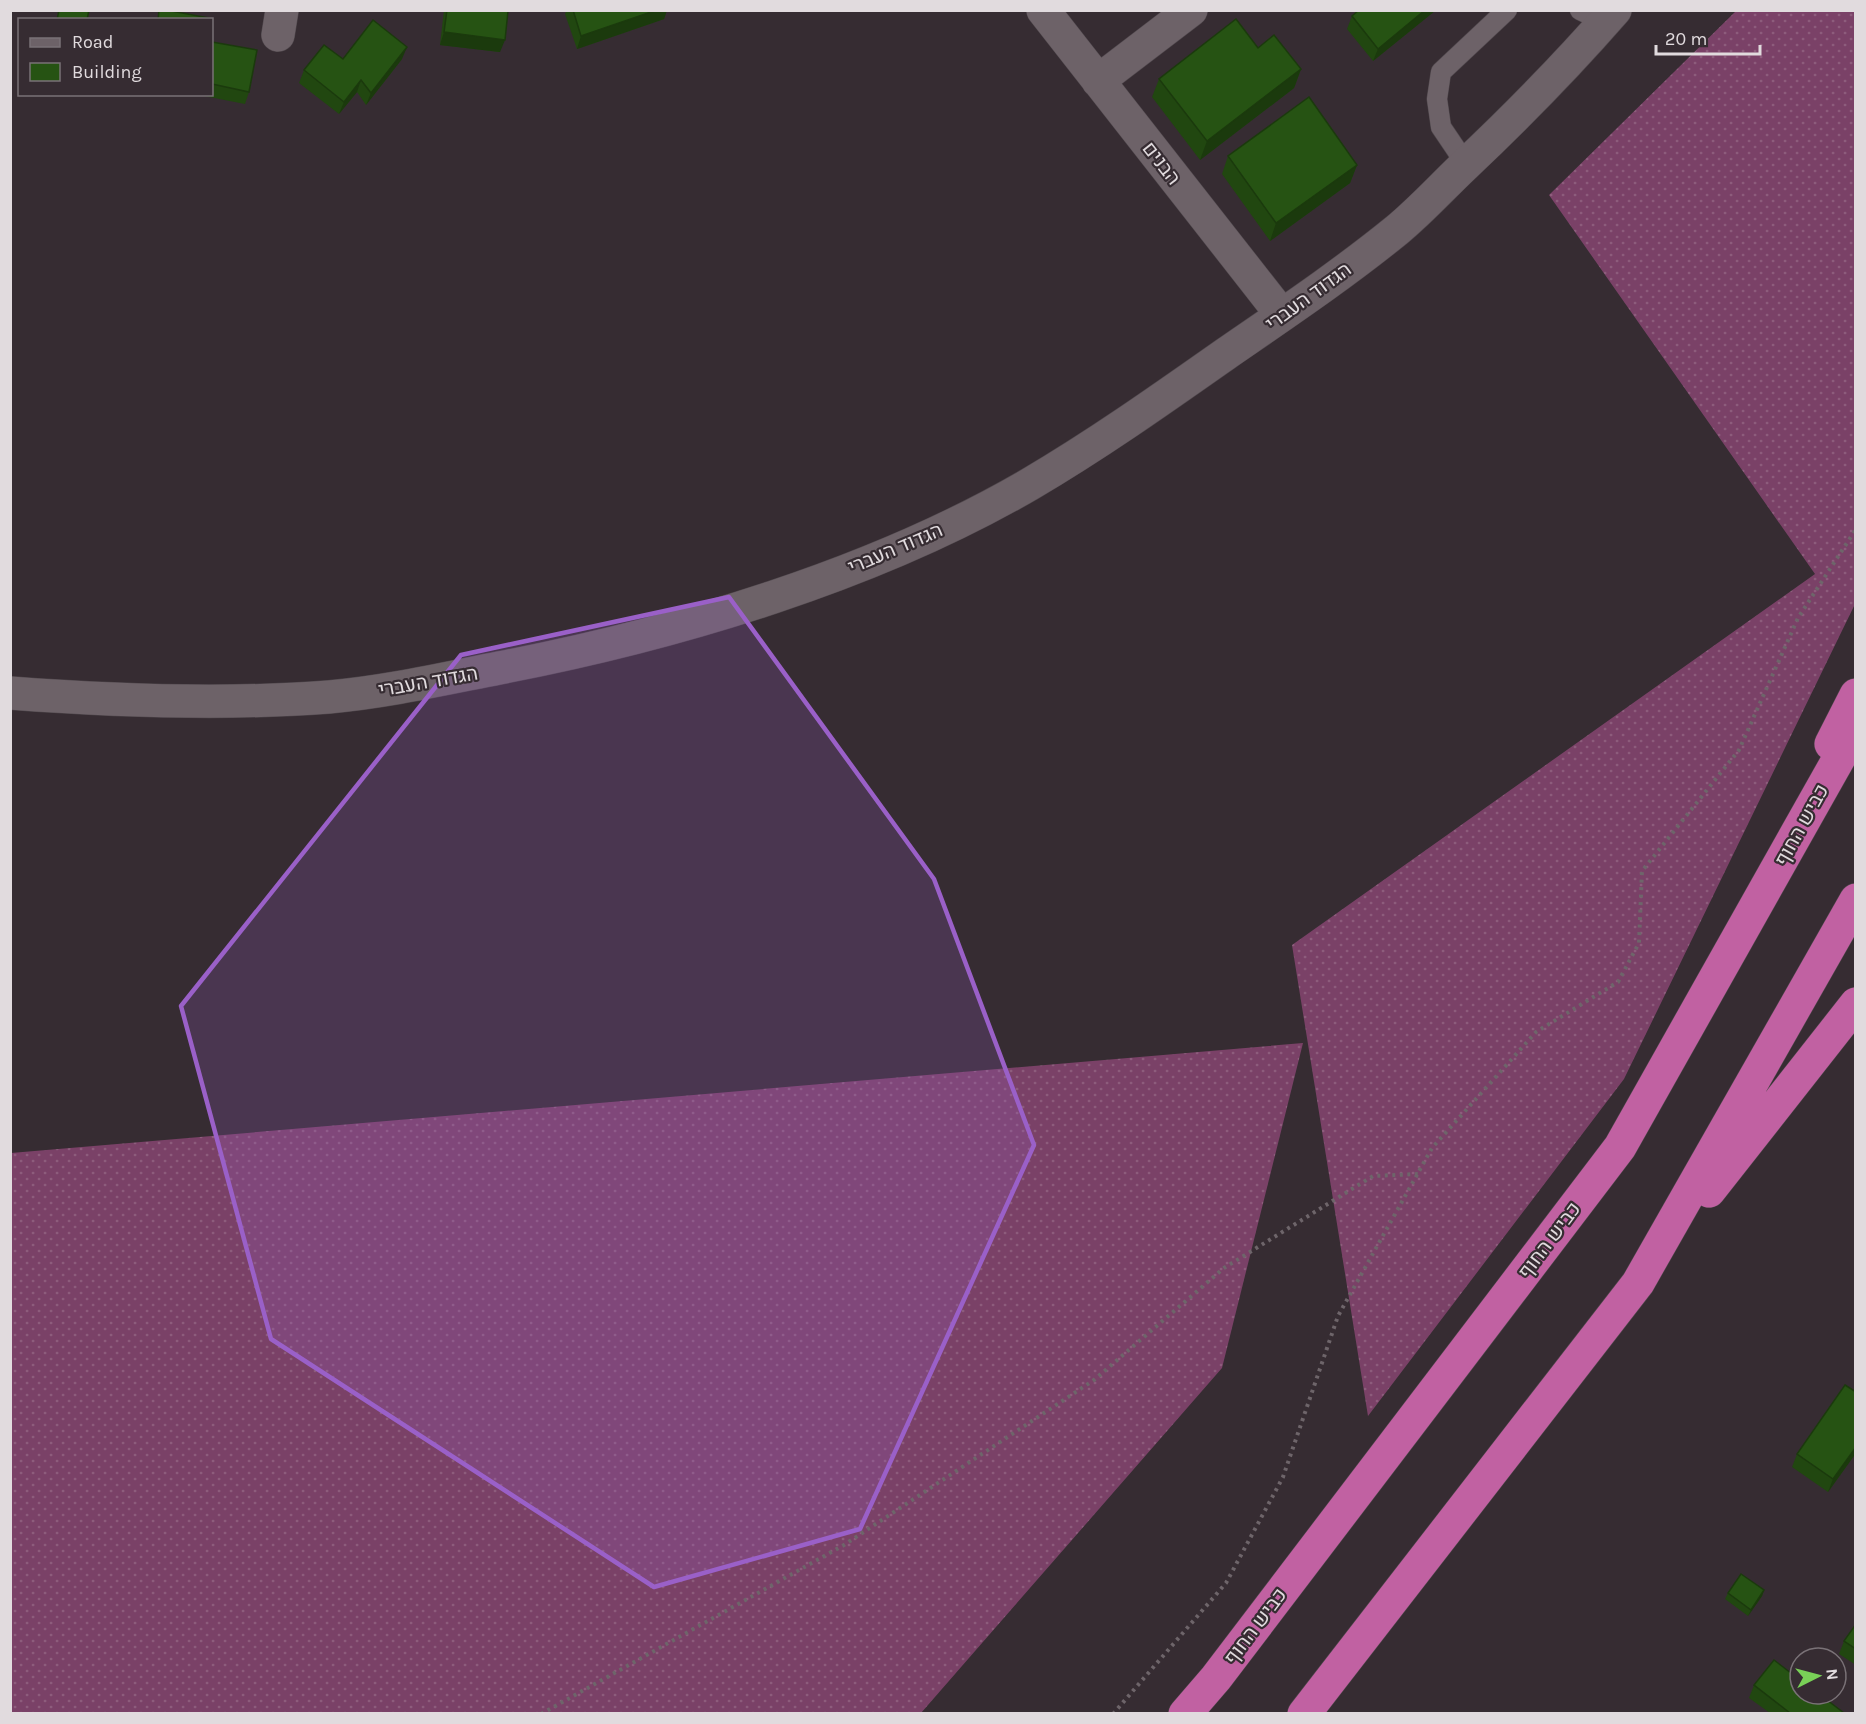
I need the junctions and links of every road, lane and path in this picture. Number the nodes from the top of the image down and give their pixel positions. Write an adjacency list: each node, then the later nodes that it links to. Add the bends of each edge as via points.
1 (1043, 10): 5 (street, הבנים)
2 (1191, 10): 5 (street)
3 (1507, 10): 6 (lane, via 1442,72 1437,99 1441,127)
4 (1600, 14): 6 (street, הגדוד העברי)
5 (1098, 81): 7 (street, הבנים)
6 (1466, 164): 7 (street, הגדוד העברי, via 1400,227)
7 (1281, 315): 9 (street, הגדוד העברי, via 1115,431 1027,486 884,554 810,584 729,610 567,655 332,697 235,701)
8 (1856, 529): 15 (path, via 1798,618 1739,750 1642,871 1639,943 1618,982 1536,1032 1432,1148)
9 (10, 693)
10 (1856, 695): 13 (highway)
11 (1856, 728): 13 (highway, כביש החוף)
12 (1856, 900): 16 (highway)
13 (1726, 958): 19 (highway, כביש החוף, via 1620,1147)
14 (1856, 1004): 16 (highway)
15 (1418, 1174): 17 (path, via 1372,1176 1224,1268 1094,1380 844,1545); 18 (path, via 1338,1316 1283,1478 1226,1583)
16 (1638, 1283): 20 (highway)
17 (541, 1713)
18 (1113, 1713)
19 (1185, 1713)
20 (1304, 1713)

